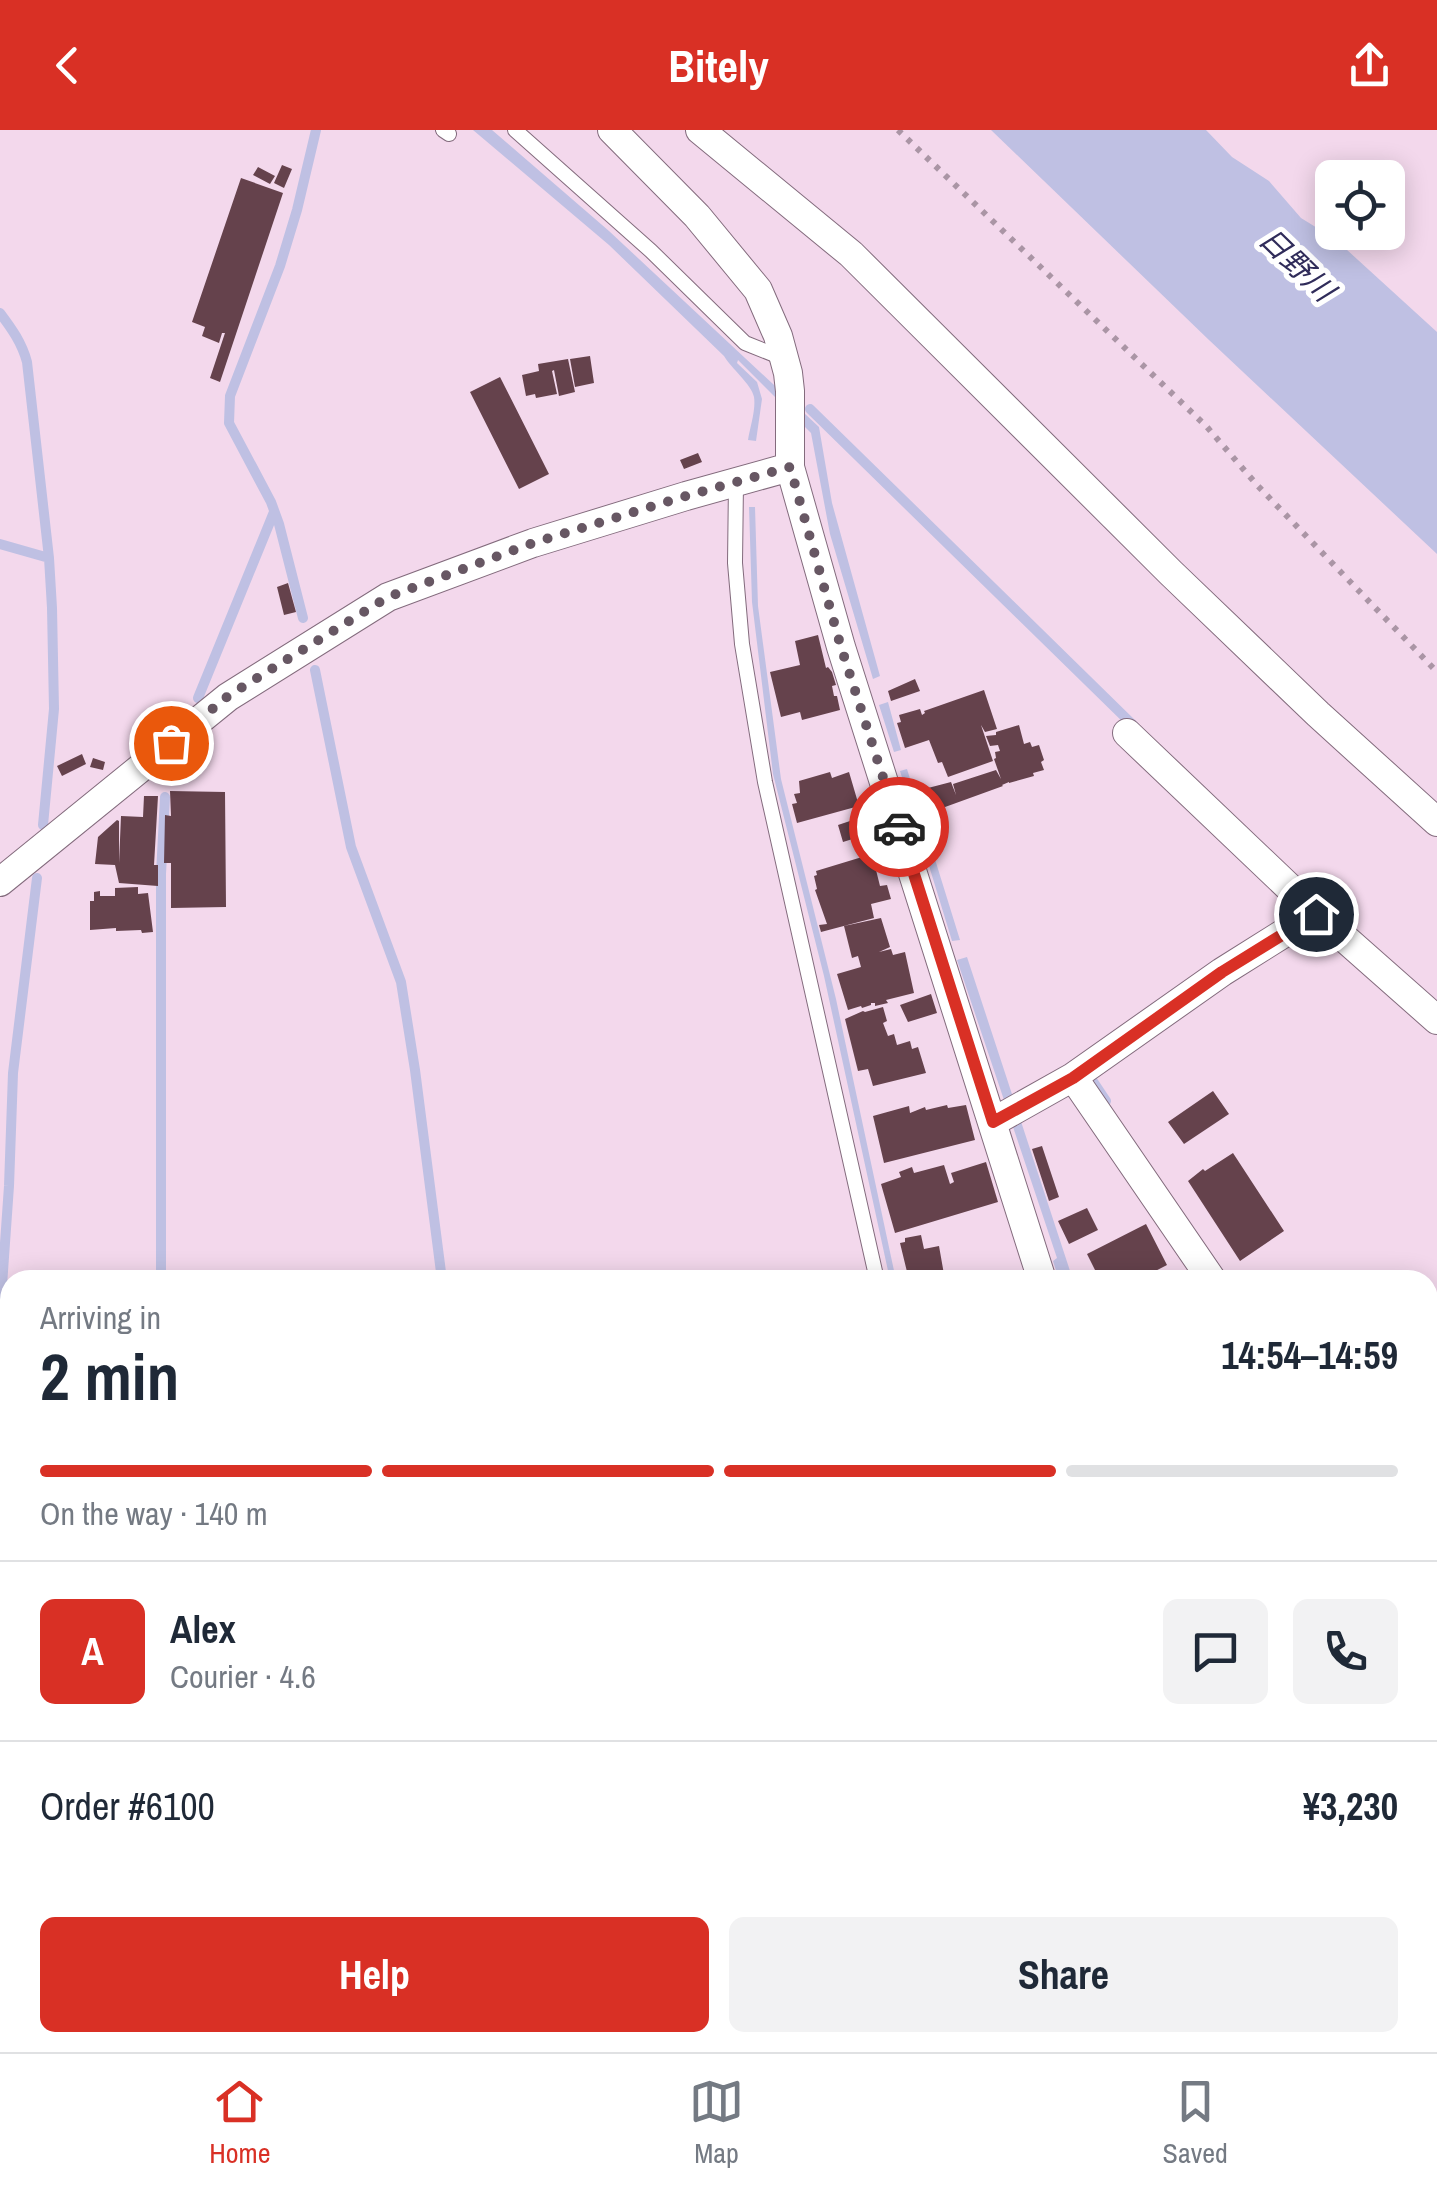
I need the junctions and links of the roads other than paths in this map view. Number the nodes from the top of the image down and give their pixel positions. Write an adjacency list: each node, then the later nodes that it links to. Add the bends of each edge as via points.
1 (515, 130): 4 (lane, via 744,343)
2 (612, 130): 4 (street, via 698,216 758,290)
3 (700, 130): 8 (street, via 851,254 1170,573)
4 (785, 360): 5 (street)
5 (790, 467): 6 (street); 13 (street, via 841,647)
6 (736, 483): 9 (street, via 533,543 388,597 228,696); 14 (lane, via 742,644 766,782)
7 (1127, 733): 10 (street)
8 (1437, 822)
9 (0, 882)
10 (1316, 914): 11 (street); 12 (street)
11 (1437, 1020)
12 (1073, 1078): 13 (street); 16 (street)
13 (1006, 1115): 15 (street)
14 (875, 1270)
15 (1040, 1270)
16 (1205, 1270)

